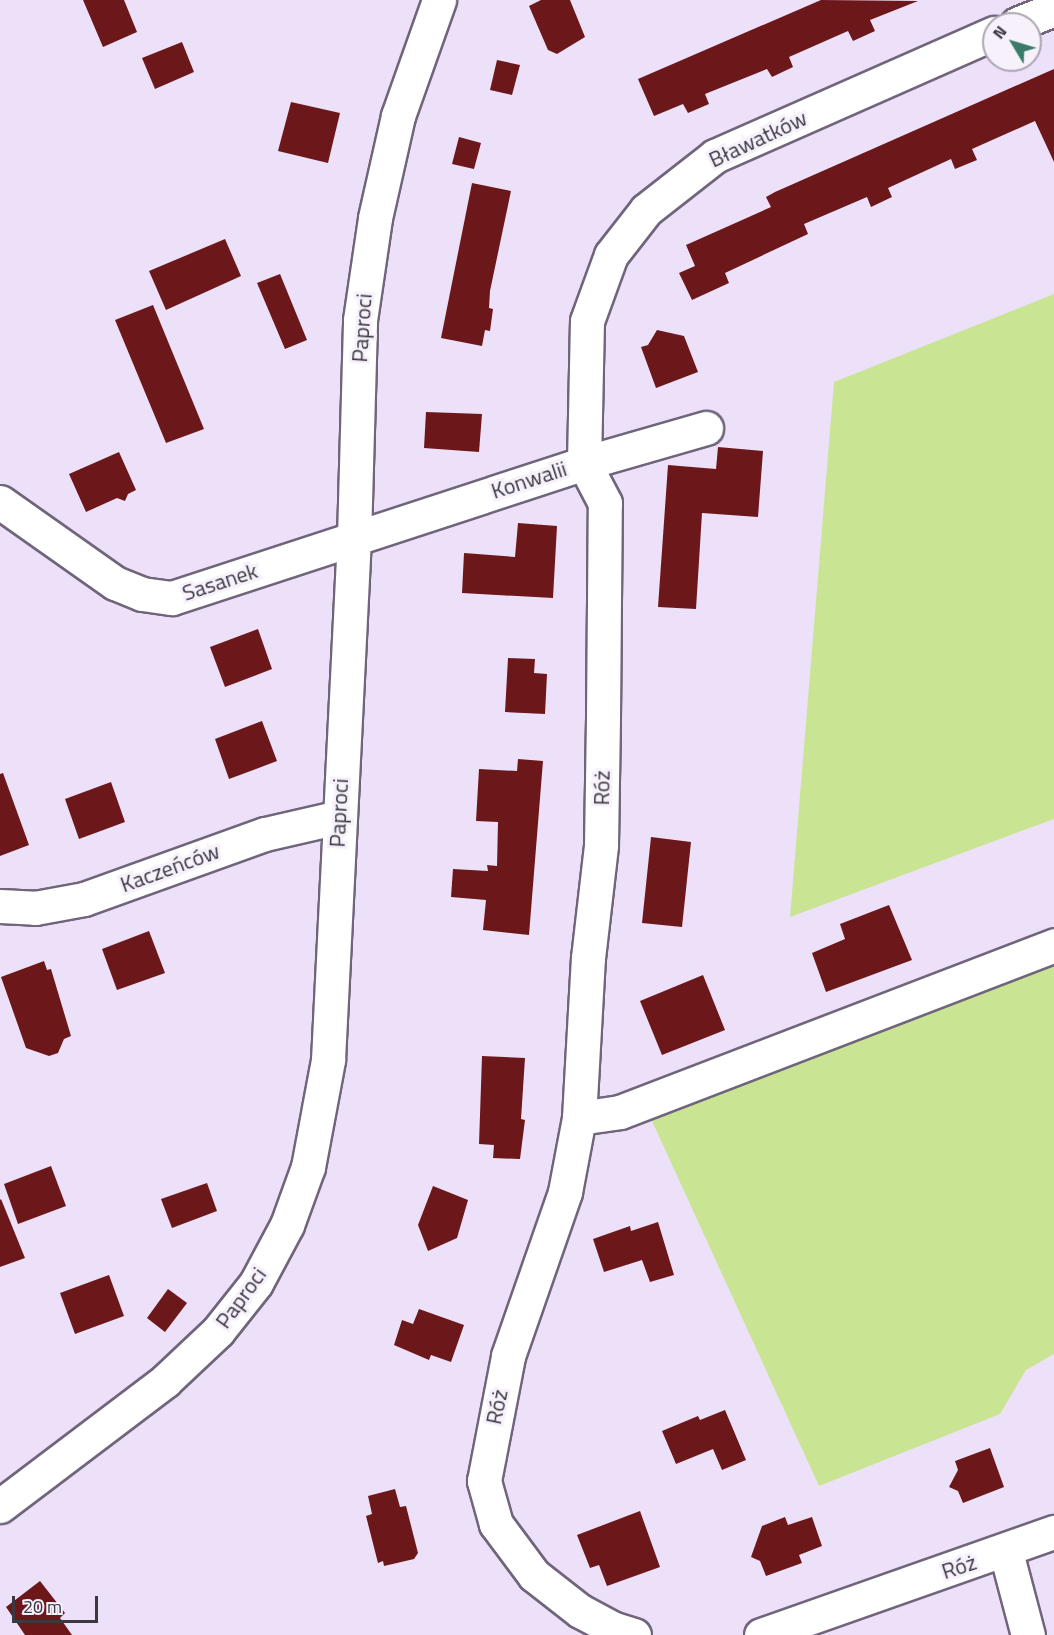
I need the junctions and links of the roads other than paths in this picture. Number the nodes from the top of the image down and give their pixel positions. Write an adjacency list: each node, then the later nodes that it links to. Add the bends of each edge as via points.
1 (439, 0): 6 (street, Paproci, via 398,116 375,218 360,320)
2 (982, 38): 4 (street, Bławatków, via 715,156 646,210 611,255 587,321)
3 (706, 428): 4 (street, Konwalii)
4 (584, 463): 6 (street, Konwalii); 10 (street, Róż, via 605,503 601,845 588,958)
5 (0, 502): 6 (street, Sasanek, via 115,583 142,594 172,598)
6 (354, 538): 7 (street, Paproci)
7 (339, 817): 8 (street, Kaczeńców, via 265,834 84,899 35,908); 11 (street, Paproci, via 328,1060 308,1167 286,1225 256,1283 218,1331 165,1381)
8 (0, 906)
9 (1054, 945): 10 (street, via 620,1112)
10 (579, 1118): 14 (street, Róż, via 565,1192 508,1356 484,1481 496,1524 534,1575 580,1611)
11 (0, 1506)
12 (1054, 1532): 13 (street, Róż)
13 (1006, 1552): 15 (street, Róż); 16 (street)
14 (634, 1635)
15 (761, 1635)
16 (1028, 1635)

